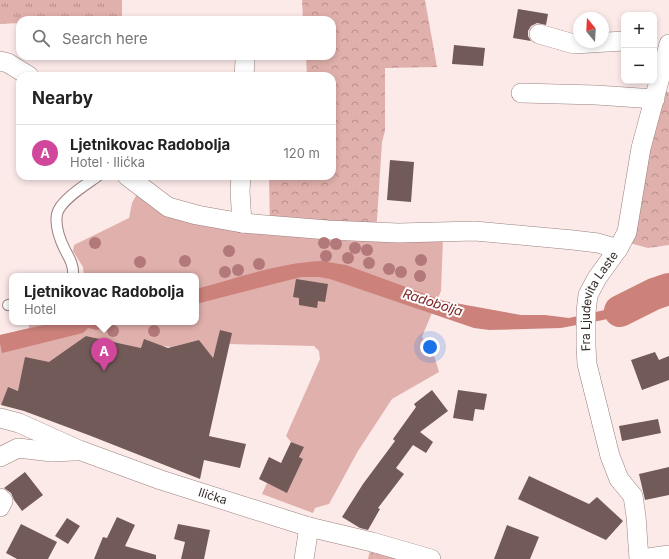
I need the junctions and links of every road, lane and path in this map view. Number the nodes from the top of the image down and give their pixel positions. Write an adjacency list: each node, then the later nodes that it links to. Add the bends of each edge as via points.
1 (539, 34): 4 (street, via 574,44)
2 (657, 40): 3 (street)
3 (669, 40)
4 (621, 42)
5 (669, 44): 9 (street, Fra Ljudevita Laste)
6 (0, 61): 7 (street)
7 (23, 72)
8 (521, 93): 9 (street)
9 (655, 99): 14 (street, Fra Ljudevita Laste, via 641,148 627,232)
10 (93, 180): 15 (lane, via 62,205 57,213 63,246 72,262)
11 (132, 180): 13 (street, via 168,207)
12 (241, 180): 13 (street)
13 (242, 223): 14 (street, via 398,233 475,231 598,243)
14 (618, 249): 25 (street, Fra Ljudevita Laste, via 588,295 587,364 610,456 619,479 633,496)
15 (73, 273)
16 (0, 418): 17 (street, Ilićka, via 19,423)
17 (79, 450): 18 (street, via 52,452 18,448); 21 (street, Ilićka, via 161,480)
18 (0, 456)
19 (0, 498): 20 (street, via 3,501)
20 (0, 507)
21 (309, 527): 23 (street); 24 (street, Ilićka)
22 (669, 555): 25 (street)
23 (304, 559)
24 (431, 559)
25 (640, 559)

